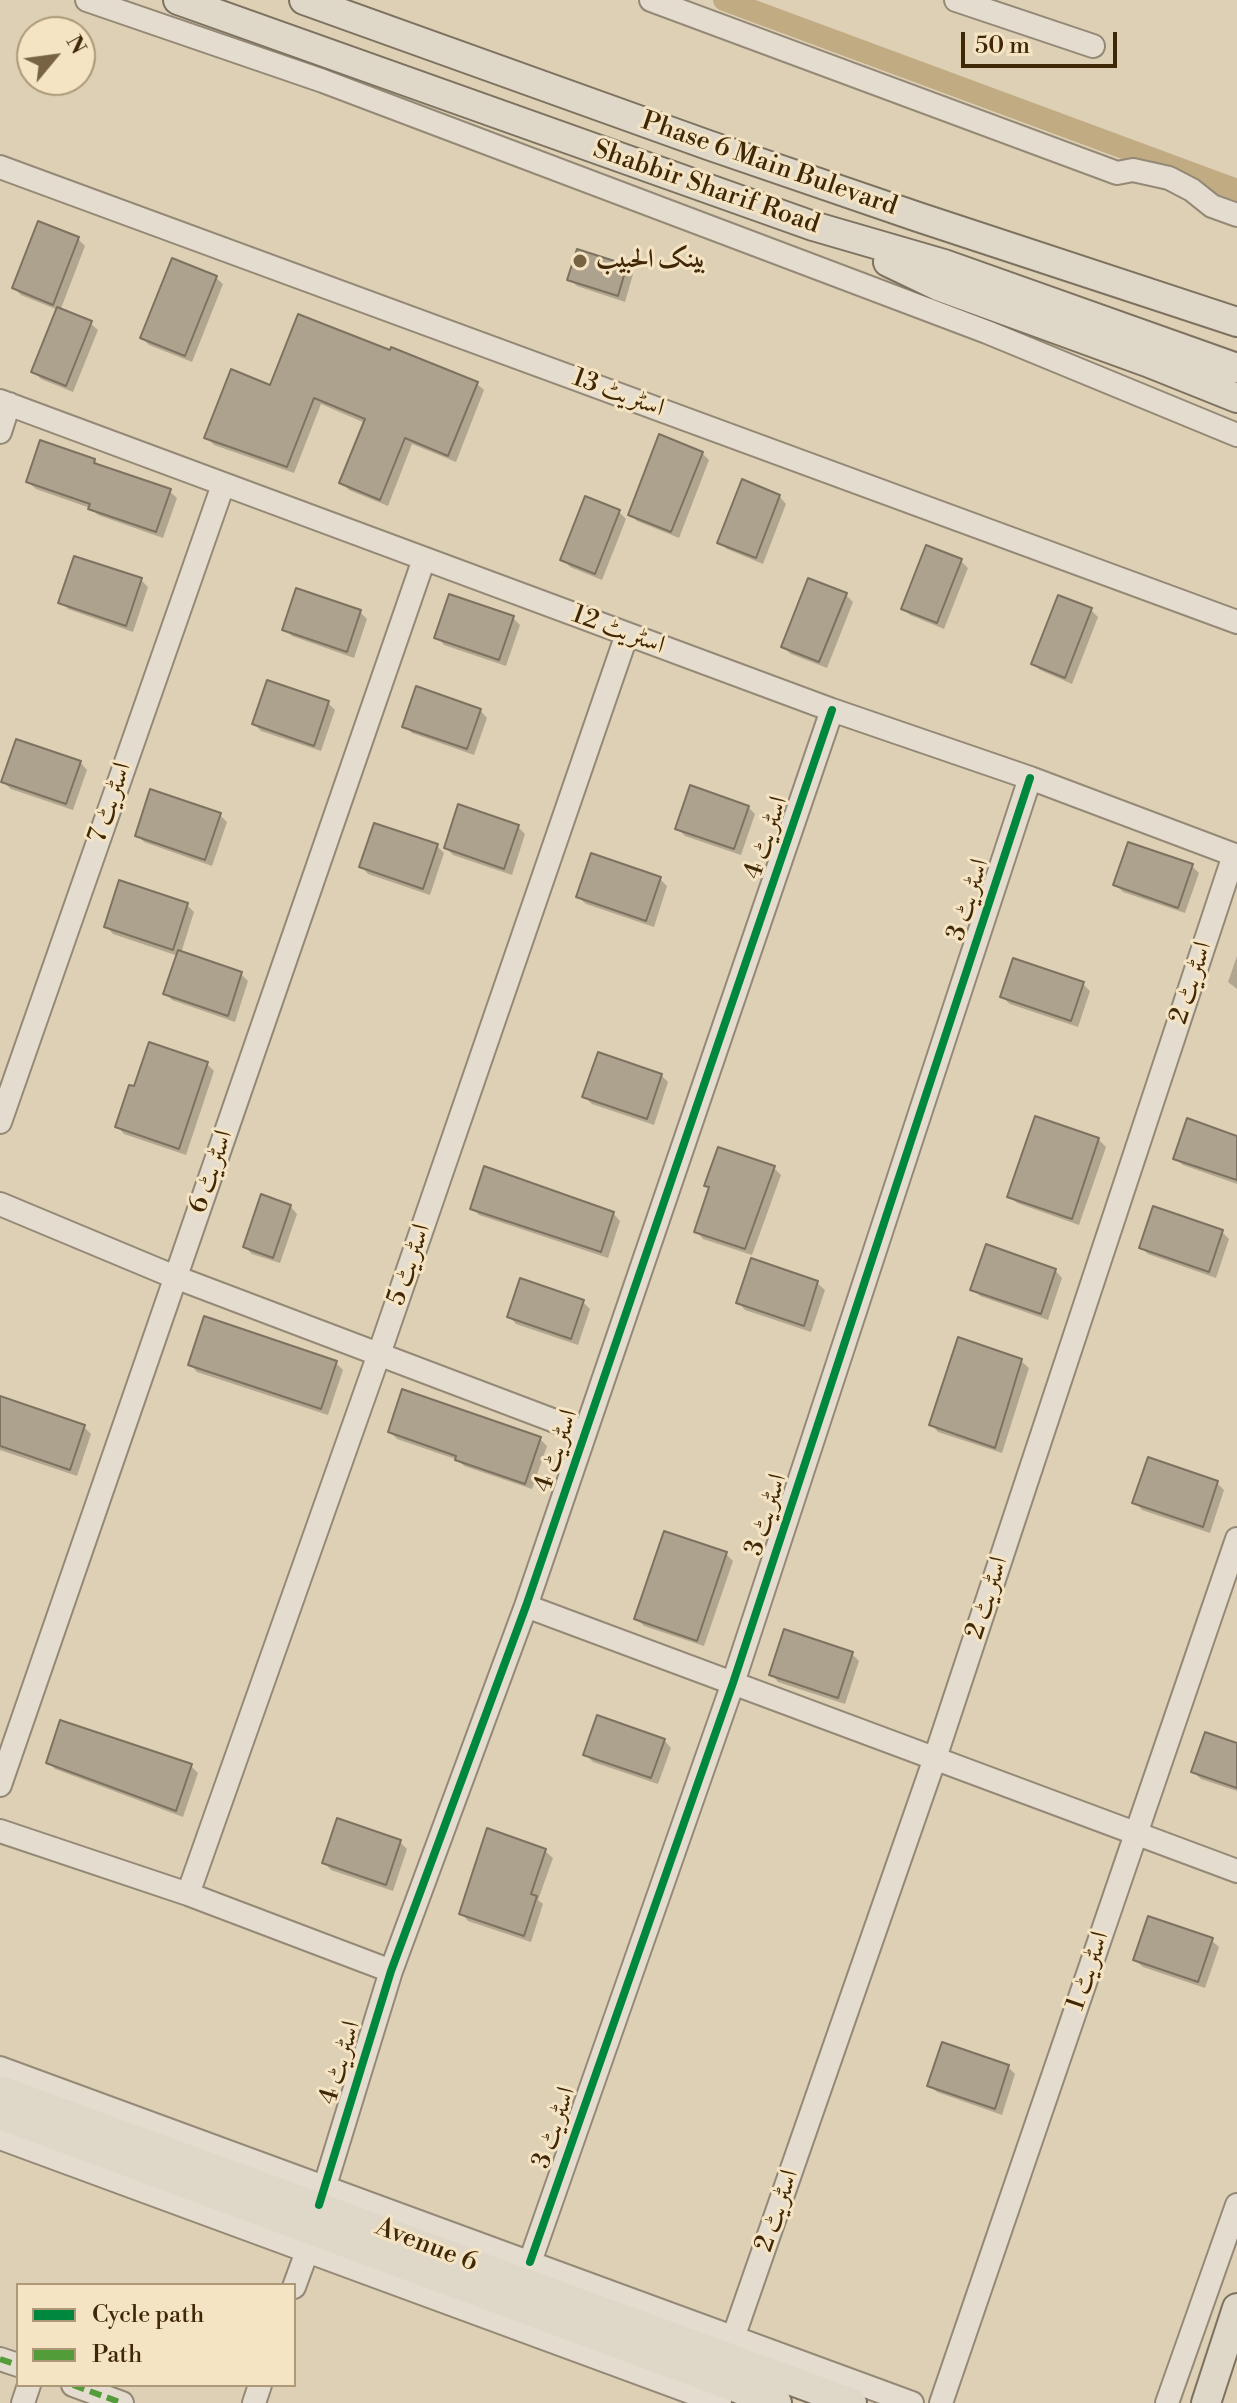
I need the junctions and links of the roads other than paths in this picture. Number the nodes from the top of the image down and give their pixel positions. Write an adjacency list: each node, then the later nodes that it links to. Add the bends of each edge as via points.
1 (87, 0): 15 (street, via 323,81 928,309)
2 (178, 0): 9 (main road, Shabbir Sharif Road)
3 (304, 0): 10 (main road, Phase 6 Main Bulevard, via 783,171)
4 (651, 0): 8 (street, via 1117,173 1133,170 1169,178 1212,206)
5 (956, 0): 6 (street)
6 (1093, 46)
7 (0, 167): 18 (street, اسٹریٹ 13)
8 (1237, 215)
9 (813, 226): 11 (main road, Shabbir Sharif Road, via 944,264); 12 (main road, via 938,286)
10 (1237, 322)
11 (1237, 368)
12 (1237, 398)
13 (5, 402): 14 (street); 16 (street, اسٹریٹ 12)
14 (0, 432)
15 (1237, 435)
16 (223, 485): 17 (street, اسٹریٹ 12); 23 (street, اسٹریٹ 7)
17 (424, 559): 19 (street, اسٹریٹ 12); 25 (street, اسٹریٹ 6)
18 (1237, 622)
19 (627, 634): 20 (street, اسٹریٹ 12); 26 (street, اسٹریٹ 5)
20 (832, 710): 21 (street, اسٹریٹ 12); 27 (street, اسٹریٹ 4)
21 (1030, 778): 22 (street, اسٹریٹ 12); 30 (street, اسٹریٹ 3)
22 (1236, 855): 31 (street, اسٹریٹ 2)
23 (0, 1122)
24 (0, 1204): 25 (street)
25 (175, 1277): 26 (street); 32 (street, اسٹریٹ 6)
26 (379, 1354): 27 (street); 36 (street, اسٹریٹ 5)
27 (584, 1432): 29 (street, اسٹریٹ 4)
28 (1237, 1539): 34 (street, اسٹریٹ 1)
29 (526, 1606): 30 (street); 37 (street, اسٹریٹ 4)
30 (733, 1683): 31 (street); 44 (street, اسٹریٹ 3)
31 (935, 1758): 34 (street); 47 (street, اسٹریٹ 2)
32 (0, 1785)
33 (0, 1831): 36 (street)
34 (1136, 1833): 35 (street); 54 (street, اسٹریٹ 1)
35 (1237, 1871)
36 (188, 1894): 37 (street)
37 (391, 1971): 43 (street, اسٹریٹ 4)
38 (0, 2068): 43 (street)
39 (0, 2090): 43 (main road, Avenue 6)
40 (0, 2115): 43 (main road, Avenue 6)
41 (0, 2138): 43 (street)
42 (1237, 2205): 55 (street)
43 (316, 2218): 44 (street); 45 (street, اسٹریٹ 4); 50 (street); 51 (main road, Avenue 6); 52 (main road, Avenue 6)
44 (530, 2262): 47 (street)
45 (295, 2283)
46 (1237, 2308): 56 (main road)
47 (733, 2338): 53 (street)
48 (78, 2387): 49 (street)
49 (122, 2403)
50 (720, 2403)
51 (777, 2403)
52 (852, 2403)
53 (912, 2403)
54 (941, 2403)
55 (1167, 2403)
56 (1206, 2403)

